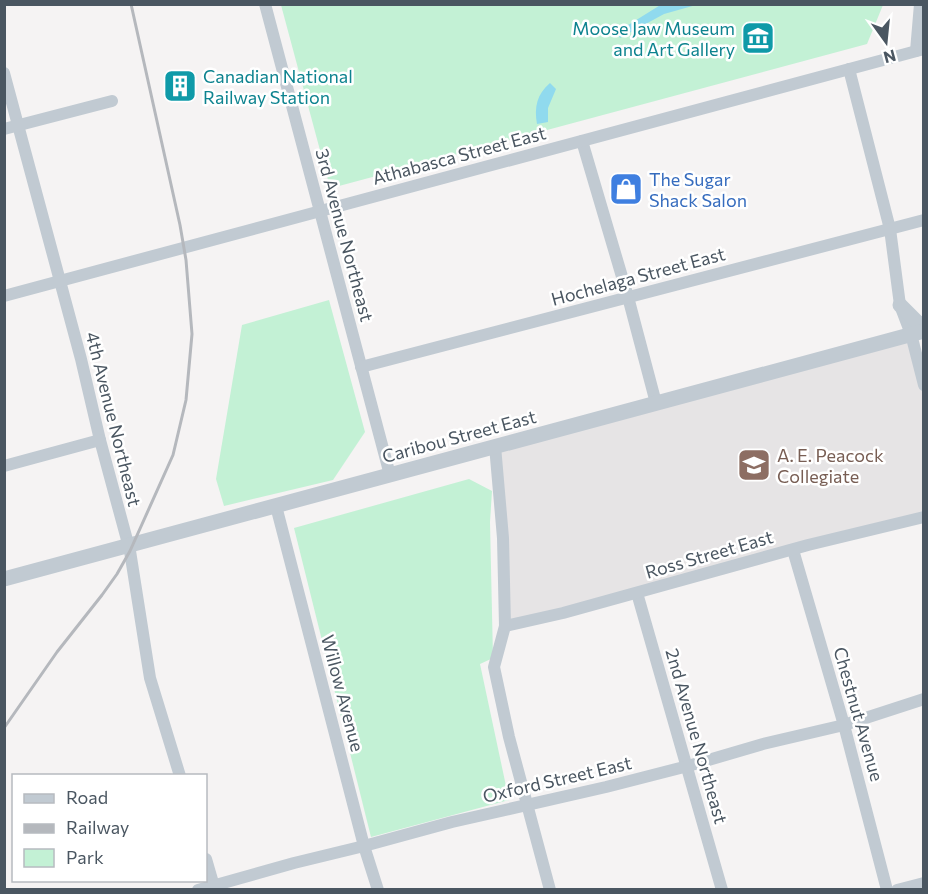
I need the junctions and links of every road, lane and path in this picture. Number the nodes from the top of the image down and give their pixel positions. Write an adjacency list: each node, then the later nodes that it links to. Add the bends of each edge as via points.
1 (265, 4): 10 (street, 3rd Avenue Northeast)
2 (920, 4): 3 (street)
3 (920, 50): 4 (street, Athabasca Street East)
4 (849, 69): 9 (street, Athabasca Street East); 12 (street)
5 (4, 73): 7 (street, 4th Avenue Northeast)
6 (112, 101): 7 (street)
7 (18, 126): 8 (street); 13 (street, 4th Avenue Northeast)
8 (4, 129)
9 (582, 141): 10 (street, Athabasca Street East); 15 (street)
10 (320, 211): 13 (street, Athabasca Street East); 18 (street, 3rd Avenue Northeast)
11 (924, 220): 12 (street, Hochelaga Street East)
12 (891, 229): 15 (street, Hochelaga Street East); 16 (street)
13 (59, 281): 14 (street, Athabasca Street East); 21 (street, 4th Avenue Northeast)
14 (4, 296)
15 (628, 297): 18 (street, Hochelaga Street East); 20 (street)
16 (900, 305): 17 (street, via 917,322)
17 (919, 330): 19 (street); 20 (street, Caribou Street East)
18 (361, 367): 24 (street, 3rd Avenue Northeast)
19 (924, 385)
20 (656, 403): 22 (street, Caribou Street East)
21 (100, 440): 23 (street); 27 (street, 4th Avenue Northeast)
22 (495, 446): 24 (street, Caribou Street East); 31 (street)
23 (4, 466)
24 (390, 475): 25 (street, Caribou Street East)
25 (276, 506): 27 (street, Caribou Street East); 37 (street, Willow Avenue)
26 (924, 517): 28 (street, Ross Street East)
27 (129, 546): 29 (street, Caribou Street East); 35 (street, 4th Avenue Northeast, via 150,678)
28 (793, 550): 30 (street, Ross Street East); 33 (street, Chestnut Avenue)
29 (4, 579)
30 (637, 593): 31 (street, Ross Street East); 34 (street, 2nd Avenue Northeast)
31 (505, 626): 36 (street, via 494,666)
32 (924, 699): 33 (street, Oxford Street East)
33 (844, 725): 34 (street, Oxford Street East); 45 (street, Chestnut Avenue)
34 (688, 766): 36 (street, Oxford Street East); 44 (street, 2nd Avenue Northeast)
35 (179, 774)
36 (527, 804): 37 (street, Oxford Street East); 43 (street)
37 (364, 846): 40 (street, Oxford Street East); 42 (street, Willow Avenue)
38 (207, 863): 40 (street)
39 (924, 883): 46 (street)
40 (214, 887): 41 (street, Oxford Street East)
41 (198, 890)
42 (378, 890)
43 (550, 890)
44 (722, 890)
45 (887, 890)
46 (897, 890)

